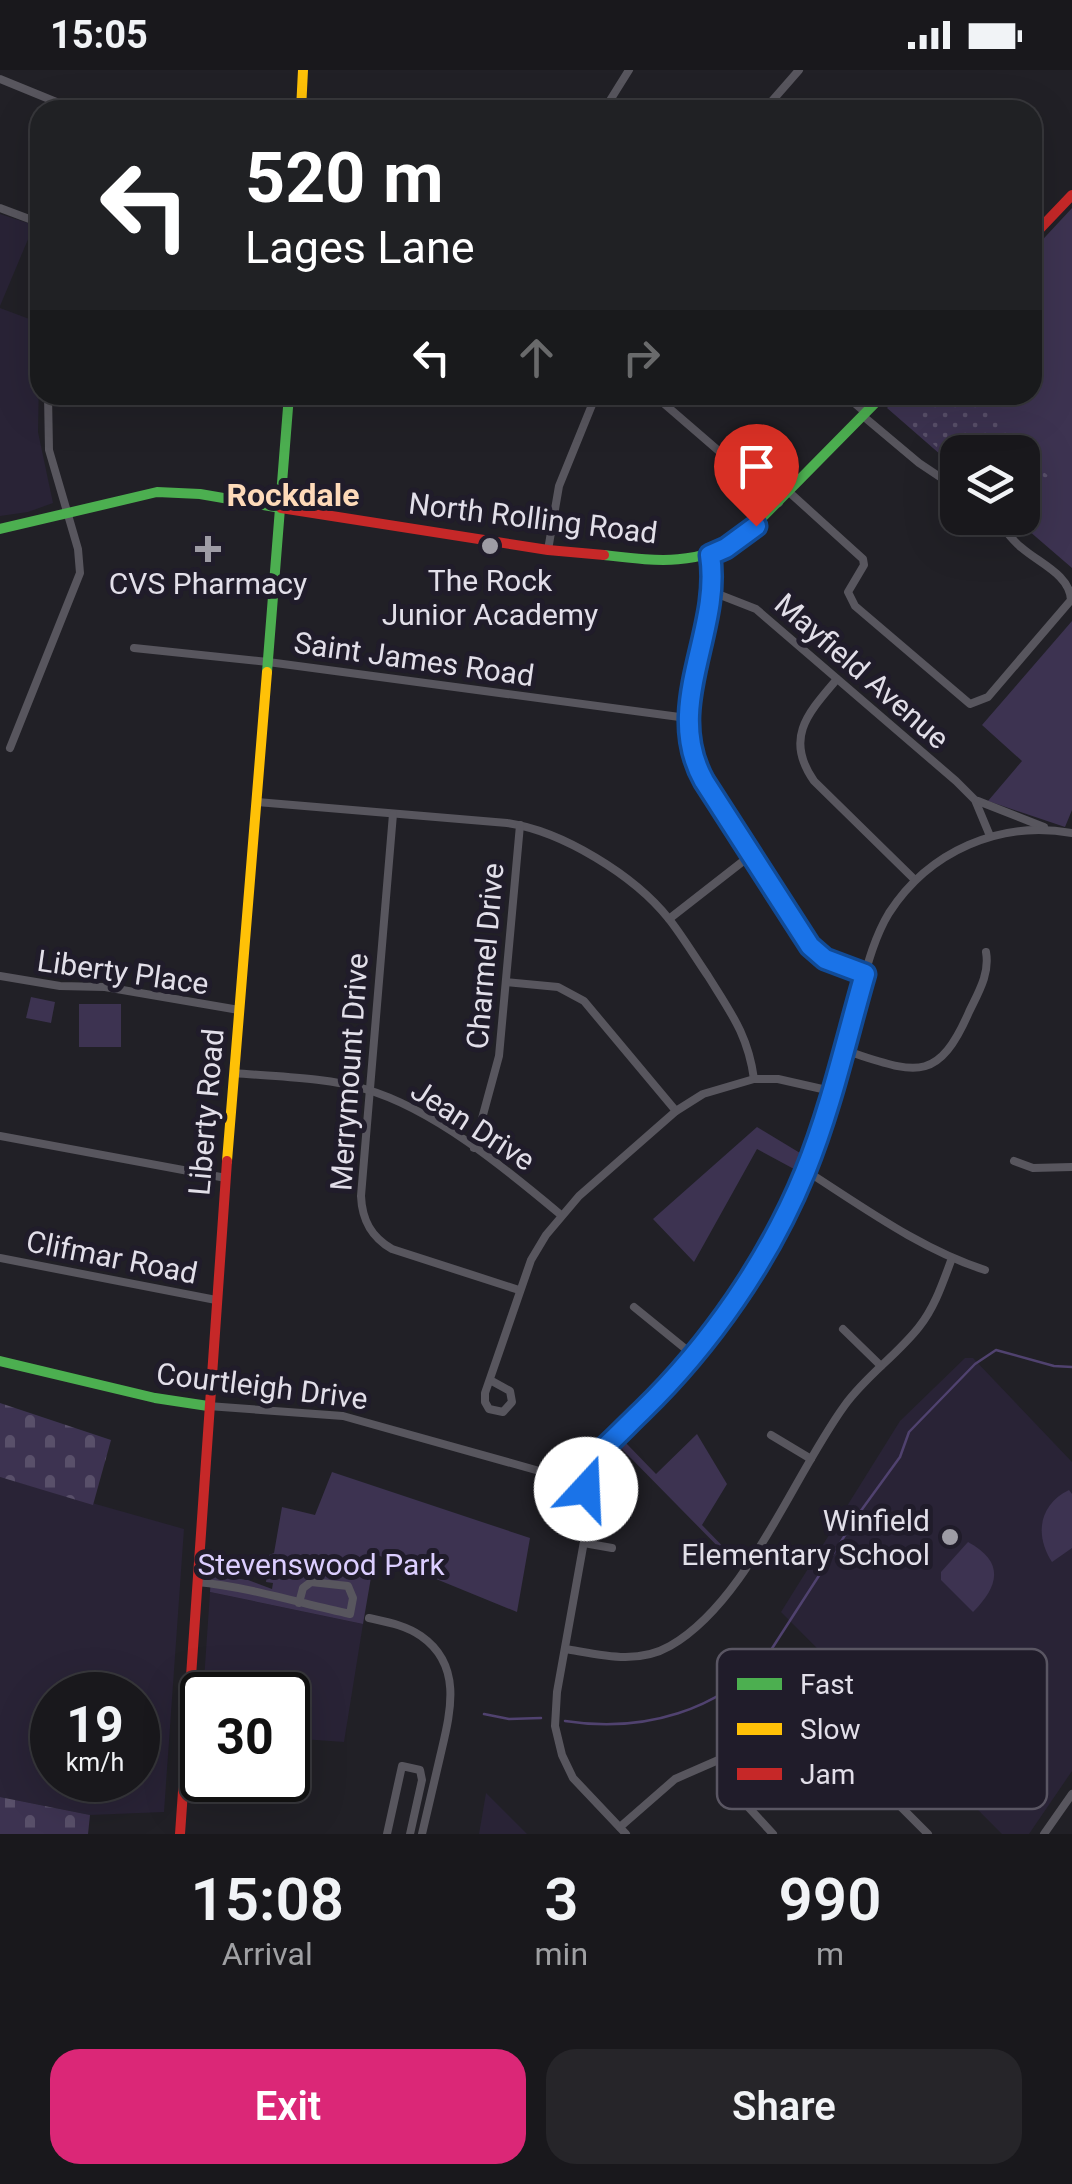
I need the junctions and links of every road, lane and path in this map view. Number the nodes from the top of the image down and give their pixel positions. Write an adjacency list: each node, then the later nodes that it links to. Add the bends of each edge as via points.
1 (302, 70): 7 (main road)
2 (615, 70): 4 (street)
3 (798, 70): 9 (street)
4 (627, 72): 8 (street)
5 (0, 80): 6 (street)
6 (51, 100)
7 (301, 100)
8 (610, 100)
9 (772, 100)
10 (1072, 195): 13 (main road)
11 (0, 208): 12 (street)
12 (30, 219)
13 (1042, 226)
14 (48, 405): 25 (street, via 49,450)
15 (288, 405): 24 (main road, Liberty Road)
16 (592, 405): 28 (street, via 558,486)
17 (665, 405): 23 (street)
18 (855, 405): 20 (street)
19 (873, 405): 20 (main road, North Rolling Road)
20 (864, 414): 21 (street); 22 (main road, North Rolling Road)
21 (940, 476)
22 (789, 492): 23 (main road, North Rolling Road); 27 (street, via 863,559 848,592 855,606 970,704 988,696 1071,600 1064,580)
23 (778, 503): 29 (main road, North Rolling Road, via 743,537)
24 (281, 508): 25 (main road, North Rolling Road, via 157,492); 28 (main road, North Rolling Road); 32 (main road, Liberty Road)
25 (66, 512): 26 (main road, North Rolling Road); 35 (street, via 80,574)
26 (0, 529)
27 (1009, 535)
28 (548, 550): 29 (main road, North Rolling Road, via 651,560)
29 (710, 555): 30 (street)
30 (710, 591): 33 (street, Mayfield Avenue, via 756,609); 34 (street)
31 (134, 648): 32 (street, Saint James Road)
32 (268, 662): 34 (street, Saint James Road); 37 (main road, Liberty Road)
33 (837, 679): 36 (street, Mayfield Avenue); 44 (street, via 806,719 802,761 814,781)
34 (687, 718): 43 (street, via 694,762)
35 (10, 748)
36 (976, 800): 40 (street, Mayfield Avenue); 42 (street, Mayfield Avenue)
37 (257, 802): 38 (street); 50 (main road, Liberty Road)
38 (393, 814): 39 (street); 54 (street, Merrymount Drive)
39 (520, 824): 45 (street, via 581,850 638,888); 49 (street, Charmel Drive)
40 (1048, 828): 41 (street, Mayfield Avenue); 42 (street, Mayfield Avenue)
41 (1072, 833)
42 (990, 836): 44 (street)
43 (751, 855): 45 (street); 47 (street, via 817,953)
44 (915, 880): 47 (street, via 890,912)
45 (669, 919): 53 (street, via 739,1025)
46 (986, 952): 51 (street, via 983,981 956,1043 939,1060 908,1069)
47 (865, 974): 51 (street)
48 (0, 976): 50 (street, Liberty Place)
49 (506, 982): 56 (street, via 558,987 584,1001); 58 (street, Charmel Drive, via 496,1072)
50 (240, 1010): 52 (main road, Liberty Road)
51 (844, 1050): 55 (street)
52 (234, 1074): 54 (street, Jean Drive); 62 (main road, Liberty Road)
53 (754, 1080): 55 (street); 56 (street, via 703,1094)
54 (369, 1090): 58 (street, Jean Drive, via 416,1110); 67 (street, Merrymount Drive, via 360,1196 374,1236 392,1250)
55 (832, 1091): 61 (street)
56 (676, 1111): 63 (street)
57 (0, 1136): 62 (street)
58 (474, 1148): 63 (street, Jean Drive)
59 (1014, 1162): 60 (street)
60 (1072, 1167)
61 (806, 1170): 65 (street); 71 (street, via 772,1240)
62 (226, 1178): 68 (main road, Liberty Road)
63 (561, 1214): 67 (street)
64 (0, 1258): 68 (street, Clifmar Road)
65 (952, 1258): 66 (street); 73 (street, via 922,1323)
66 (985, 1270)
67 (519, 1290): 74 (street)
68 (216, 1300): 75 (main road, Liberty Road)
69 (634, 1307): 71 (street)
70 (843, 1329): 73 (street)
71 (693, 1355): 78 (street)
72 (0, 1360): 75 (main road, Courtleigh Drive, via 155,1401)
73 (881, 1366): 77 (street, via 847,1401)
74 (490, 1380): 74 (street, via 484,1402 503,1412 512,1402 510,1391)
75 (208, 1406): 78 (street, Courtleigh Drive, via 343,1416 544,1472); 81 (main road, Liberty Road)
76 (771, 1435): 77 (street)
77 (811, 1459): 84 (street, via 728,1591 685,1636 642,1656)
78 (579, 1467): 79 (street, via 589,1504)
79 (584, 1543): 80 (street); 84 (street)
80 (612, 1548)
81 (197, 1582): 82 (street); 91 (main road, Liberty Road)
82 (300, 1603): 82 (street, via 306,1584 343,1584 353,1598 350,1614)
83 (369, 1618): 94 (street, via 420,1635 449,1674 450,1713)
84 (566, 1649): 89 (street, via 555,1710 557,1742 574,1778)
85 (717, 1761): 89 (street, via 675,1779)
86 (1072, 1794): 90 (street)
87 (749, 1809): 95 (street)
88 (903, 1809): 96 (street)
89 (623, 1831)
90 (1048, 1833)
91 (180, 1834)
92 (387, 1834): 93 (street, via 402,1766 420,1770 422,1780)
93 (410, 1834)
94 (422, 1834)
95 (773, 1834)
96 (928, 1834)

